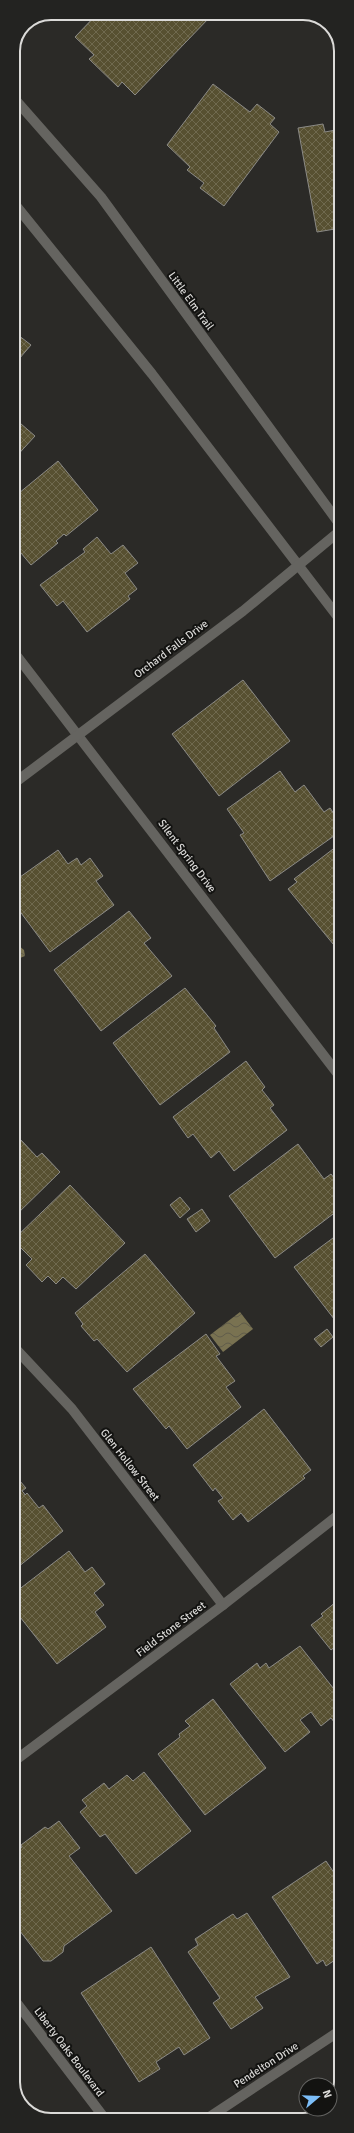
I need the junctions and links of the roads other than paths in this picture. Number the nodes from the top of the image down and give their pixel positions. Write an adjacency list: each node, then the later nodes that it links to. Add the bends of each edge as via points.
1 (20, 105): 3 (street, Little Elm Trail, via 101,197)
2 (20, 211): 5 (street, via 152,374)
3 (334, 516)
4 (334, 536): 5 (street, Orchard Falls Drive)
5 (298, 564): 6 (street); 8 (street, Orchard Falls Drive, via 243,611)
6 (334, 612)
7 (20, 660): 8 (street, Silent Spring Drive)
8 (78, 734): 9 (street, Orchard Falls Drive); 10 (street, Silent Spring Drive)
9 (20, 779)
10 (334, 1069)
11 (20, 1353): 13 (street, Glen Hollow Street, via 72,1409)
12 (334, 1518): 13 (street, Field Stone Street)
13 (223, 1605): 14 (street, Field Stone Street)
14 (20, 1757)
15 (20, 2007): 17 (street, Liberty Oaks Boulevard)
16 (334, 2035): 18 (street, Pendelton Drive)
17 (101, 2113)
18 (216, 2113)

